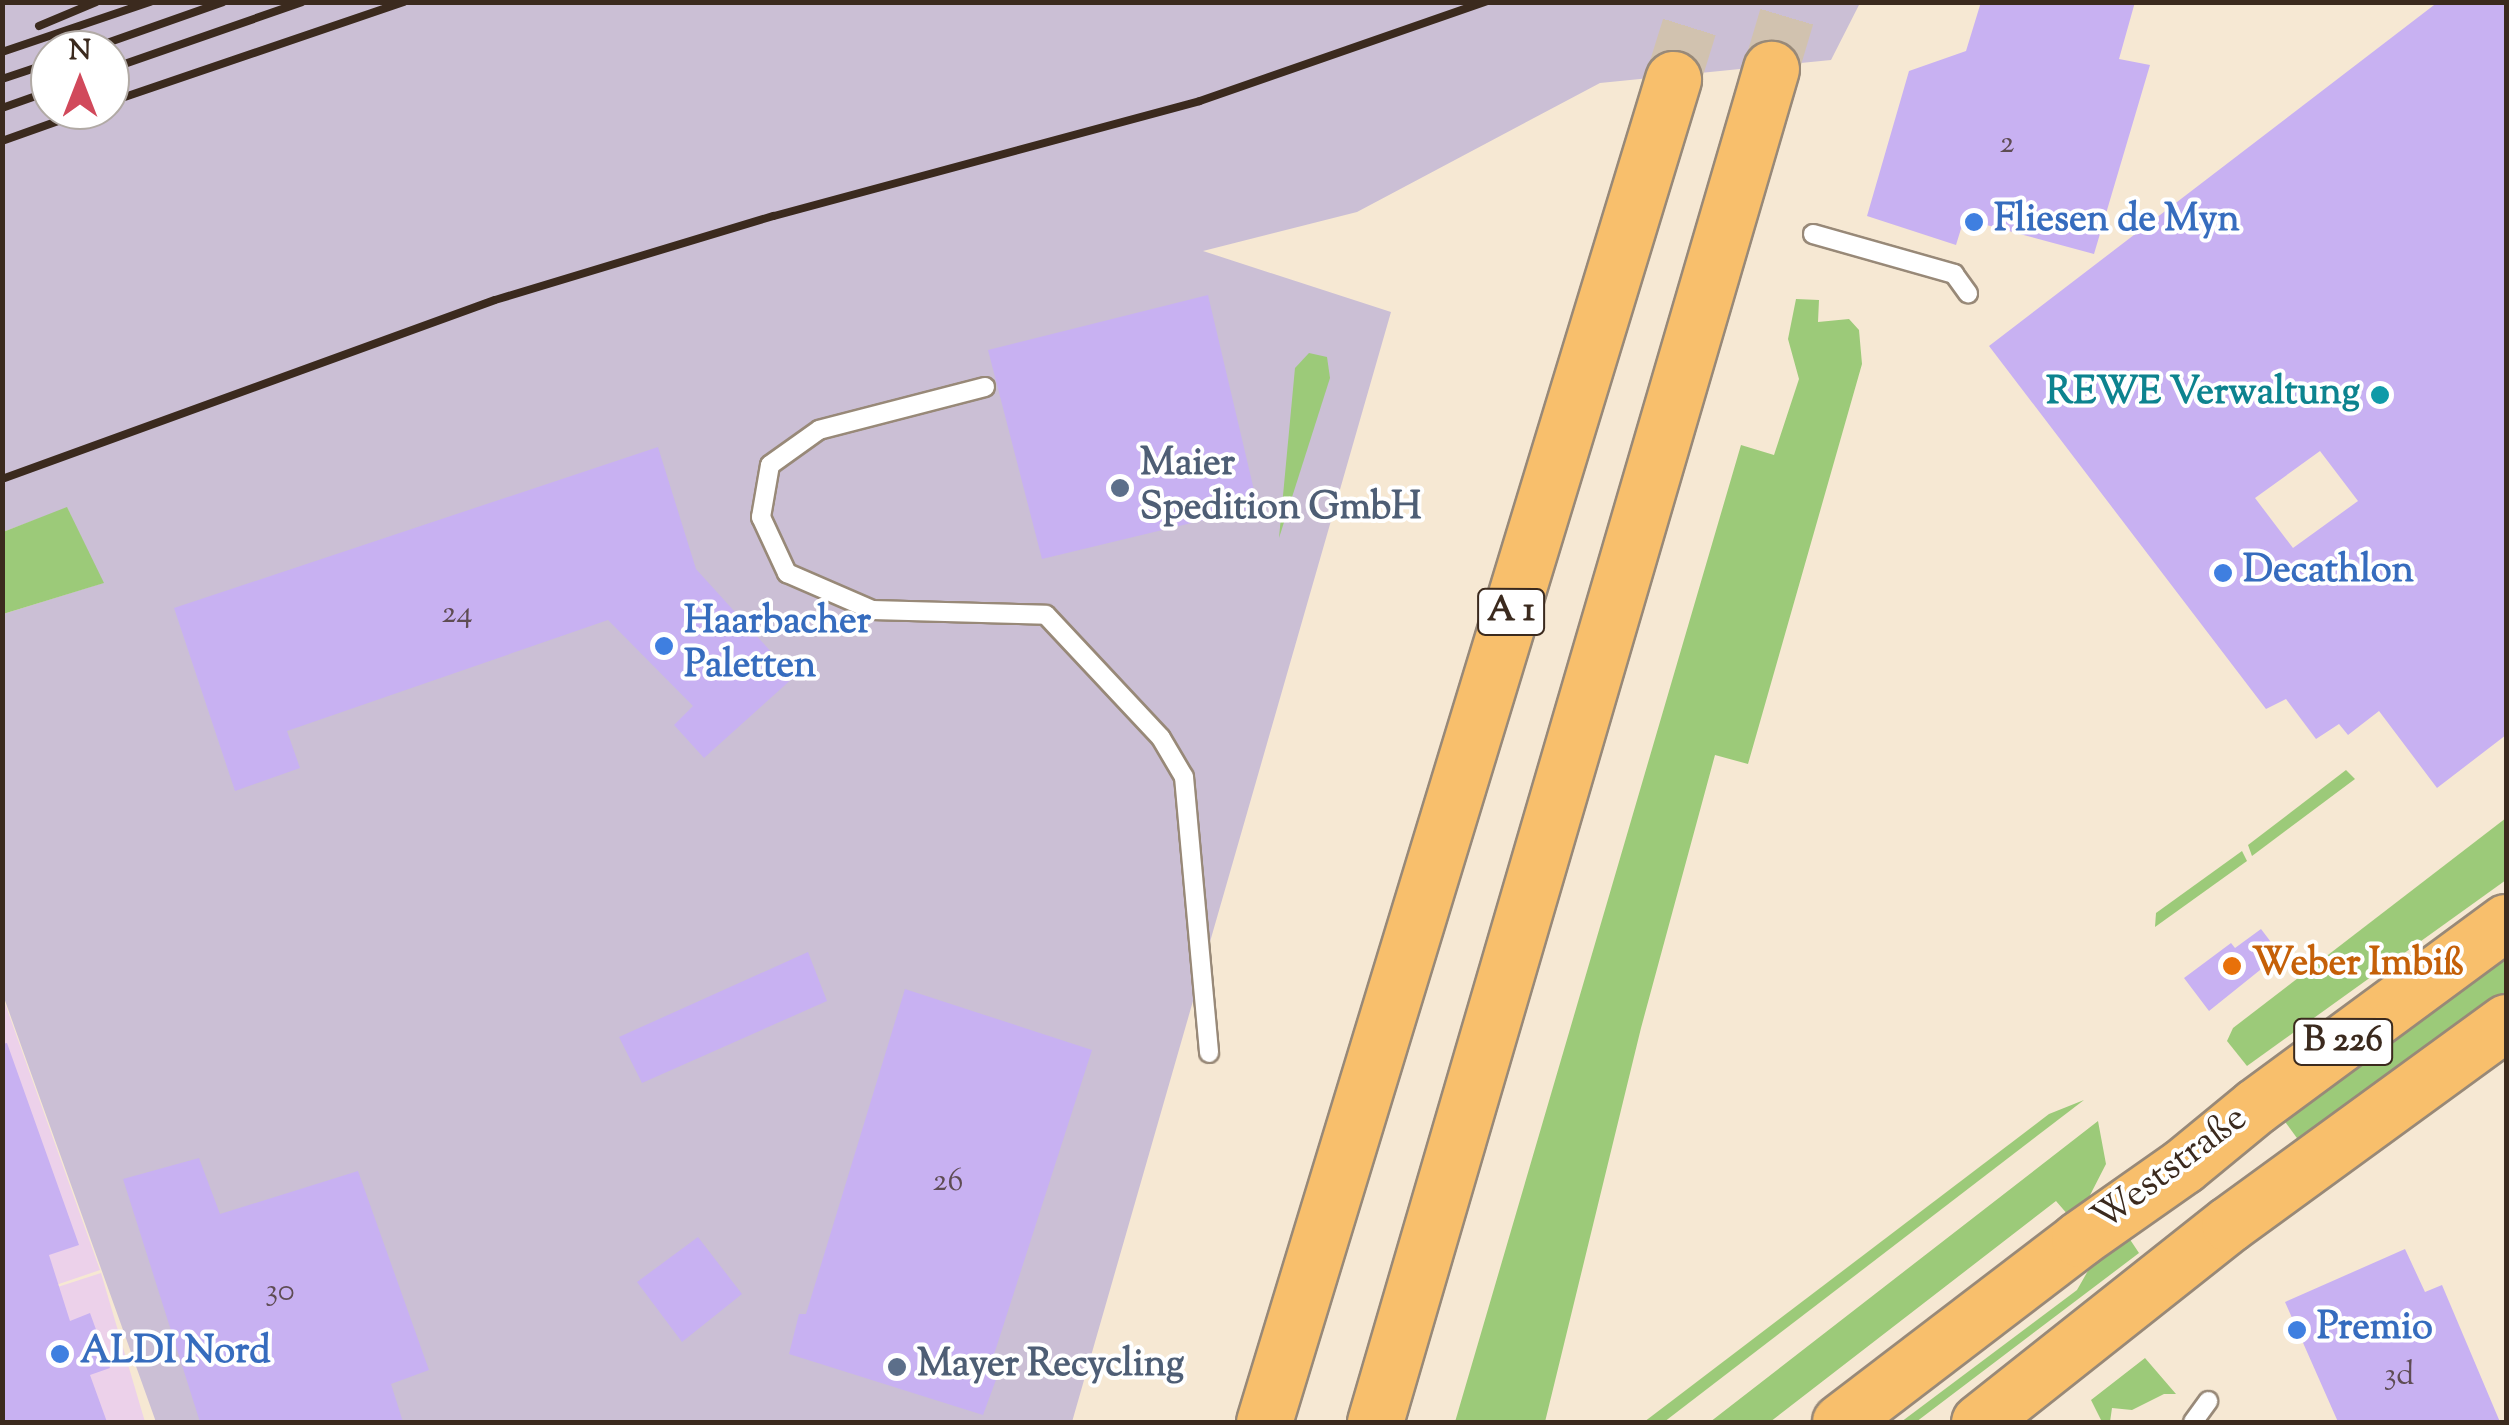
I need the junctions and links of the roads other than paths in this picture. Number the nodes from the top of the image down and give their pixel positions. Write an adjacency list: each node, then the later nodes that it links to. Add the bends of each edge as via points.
1 (1771, 69): 11 (main road, A 1)
2 (1674, 79): 10 (main road, A 1)
3 (1812, 234): 4 (lane, via 1954,274)
4 (1968, 293)
5 (985, 387): 8 (lane, via 819,430 770,465 761,517 787,572 872,610 1046,615 1161,738 1184,776)
6 (2506, 922): 12 (main road, Weststraße / B 226)
7 (2506, 1022): 13 (main road, Weststraße / B 226, via 2229,1224)
8 (1210, 1054)
9 (2208, 1401): 14 (lane)
10 (1264, 1422)
11 (1375, 1422)
12 (1840, 1422)
13 (1979, 1422)
14 (2193, 1422)

